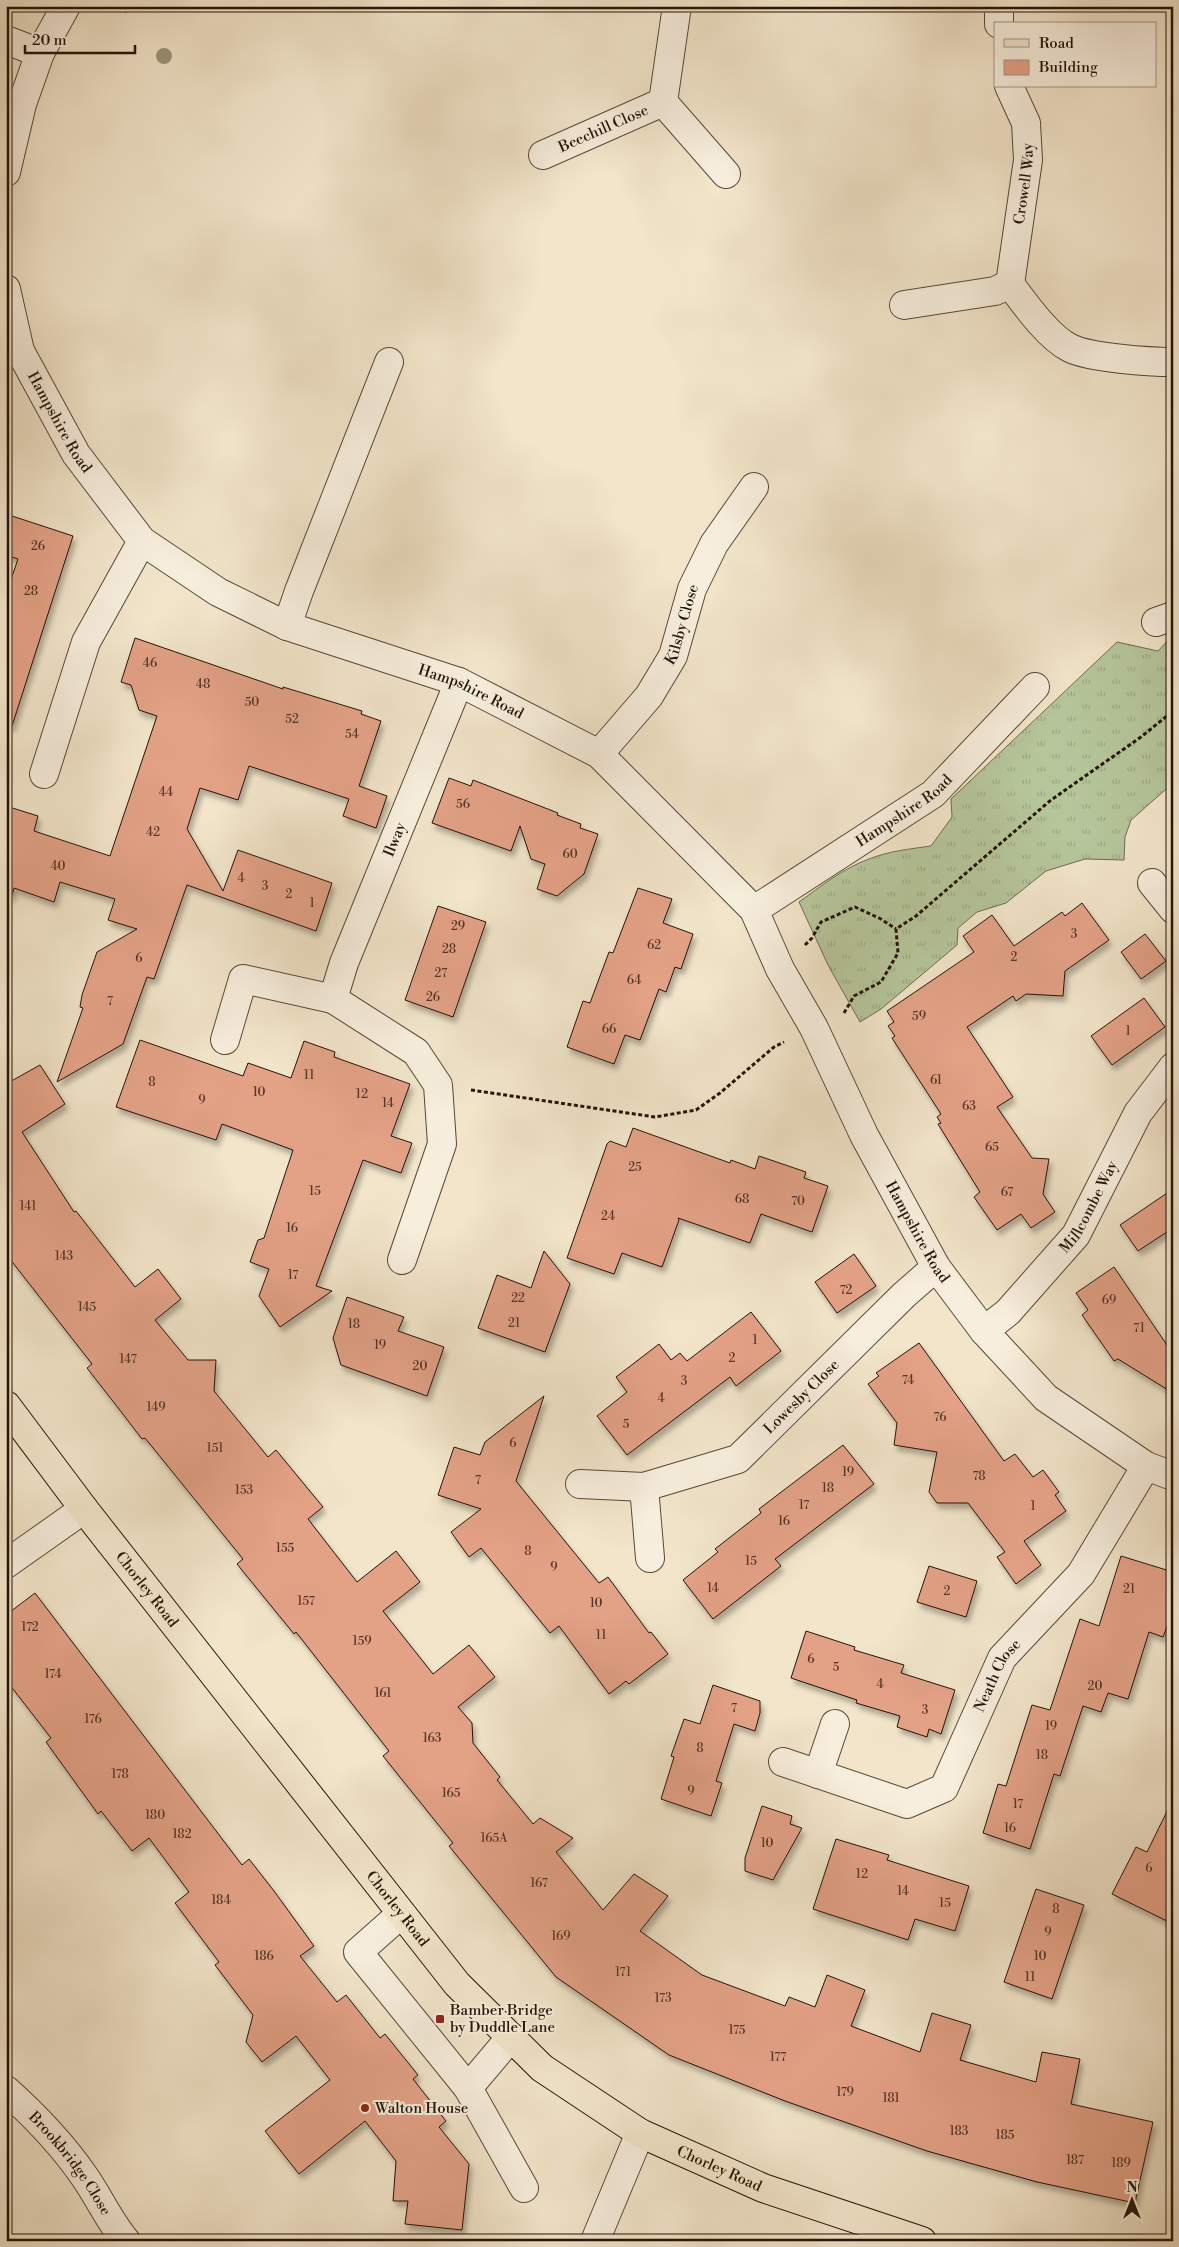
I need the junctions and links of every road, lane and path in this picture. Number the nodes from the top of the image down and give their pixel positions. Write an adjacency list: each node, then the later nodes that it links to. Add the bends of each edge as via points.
1 (66, 6): 8 (street)
2 (120, 6): 5 (path)
3 (678, 6): 10 (street, Beechill Close)
4 (999, 6): 6 (street)
5 (127, 12)
6 (999, 22)
7 (6, 40): 8 (street)
8 (40, 53): 12 (street, via 22,104)
9 (1010, 88): 14 (street, Crowell Way, via 1026,123 1028,160)
10 (663, 102): 11 (street, Beechill Close); 13 (street, Beechill Close)
11 (543, 155)
12 (6, 172)
13 (726, 174)
14 (1010, 284): 16 (street, via 995,291); 18 (street, via 1043,326 1070,348 1105,356)
15 (6, 289): 20 (street, Hampshire Road, via 20,351 76,454)
16 (904, 305)
17 (389, 362): 21 (street)
18 (1173, 362)
19 (754, 486): 25 (street, Kilsby Close, via 714,544 696,582 673,656 649,696)
20 (142, 541): 21 (street, Hampshire Road, via 218,592); 26 (street, via 86,642)
21 (287, 626): 22 (street, Hampshire Road)
22 (459, 682): 25 (street, Hampshire Road); 32 (street, Ilway, via 344,963)
23 (1035, 687): 29 (street, Hampshire Road, via 933,794)
24 (1173, 711): 30 (path, via 1051,800 916,916)
25 (600, 754): 29 (street, Hampshire Road)
26 (44, 774)
27 (1152, 883): 28 (street)
28 (1173, 909)
29 (754, 910): 31 (street, Hampshire Road)
30 (896, 929): 31 (path, via 855,907 821,922 812,938); 33 (path, via 898,954 886,975 881,982 854,996)
31 (780, 969): 34 (street, Hampshire Road)
32 (333, 999): 35 (street, via 243,979); 37 (street, via 416,1052)
33 (846, 1012)
34 (814, 1028): 37 (path, via 774,1048 696,1110 655,1118); 39 (street, Hampshire Road, via 864,1135)
35 (225, 1040)
36 (1173, 1067): 40 (street, Millcombe Way, via 1138,1113 1076,1235 1008,1312)
37 (438, 1085): 38 (street, via 442,1144)
38 (402, 1260)
39 (936, 1267): 40 (street, Hampshire Road); 45 (street, Lowesby Close, via 738,1459)
40 (984, 1331): 42 (street, Hampshire Road, via 1046,1398)
41 (6, 1405): 46 (main road, Chorley Road)
42 (1146, 1466): 43 (street, Hampshire Road); 51 (street, Neath Close, via 1081,1574 1002,1658 944,1788 906,1804)
43 (1173, 1476)
44 (580, 1484): 45 (street, Lowesby Close)
45 (644, 1487): 47 (street)
46 (84, 1510): 48 (street); 52 (main road, Chorley Road)
47 (650, 1558)
48 (6, 1564)
49 (835, 1724): 51 (street)
50 (783, 1762): 51 (street, Neath Close)
51 (818, 1774)
52 (401, 1914): 53 (main road, Chorley Road, via 457,1984); 54 (street, via 358,1952)
53 (511, 2037): 54 (street); 56 (main road, Chorley Road, via 542,2068)
54 (468, 2088): 57 (street)
55 (6, 2090): 58 (street, Brookbridge Close, via 44,2124 84,2176)
56 (640, 2133): 59 (street); 60 (main road, Chorley Road, via 763,2188)
57 (524, 2188)
58 (126, 2241)
59 (595, 2241)
60 (922, 2241)

